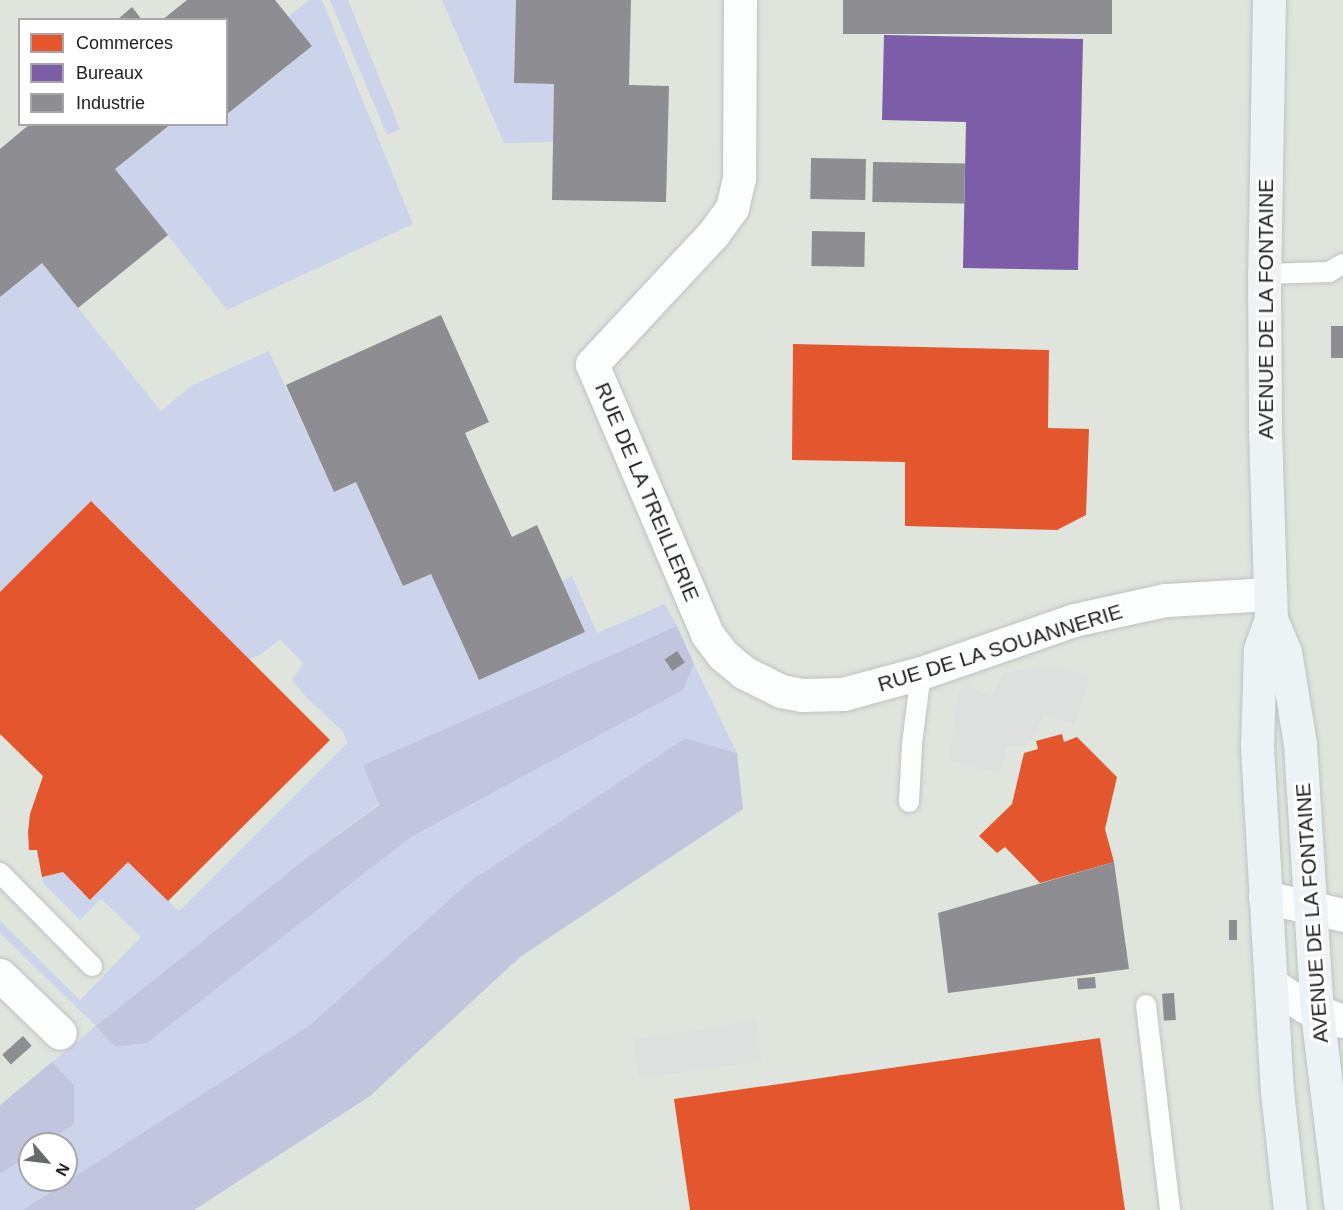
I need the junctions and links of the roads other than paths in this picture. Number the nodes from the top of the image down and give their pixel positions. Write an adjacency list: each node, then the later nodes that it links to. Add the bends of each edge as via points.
1 (740, 0): 7 (street, RUE DE LA TREILLERIE, via 739,178 732,208 714,233 592,364 707,634 743,672)
2 (1269, 0): 4 (street, AVENUE DE LA FONTAINE)
3 (1343, 264): 4 (lane, via 1329,272)
4 (1264, 274): 5 (street, AVENUE DE LA FONTAINE)
5 (1271, 607): 6 (street, RUE DE LA SOUANNERIE, via 1187,598 1148,603 1074,620); 10 (street, AVENUE DE LA FONTAINE, via 1260,650 1257,746); 11 (street, AVENUE DE LA FONTAINE, via 1285,652 1300,744)
6 (921, 673): 7 (street, RUE DE LA SOUANNERIE, via 843,694); 8 (lane)
7 (802, 695)
8 (909, 802)
9 (0, 873): 13 (lane)
10 (1265, 897): 11 (street); 15 (street, AVENUE DE LA FONTAINE)
11 (1310, 908): 12 (street); 17 (street, AVENUE DE LA FONTAINE)
12 (1343, 915)
13 (92, 966)
14 (3, 984): 18 (street)
15 (1271, 984): 17 (street, via 1291,999); 20 (street, AVENUE DE LA FONTAINE)
16 (1146, 1005): 19 (lane)
17 (1330, 1016): 21 (street, AVENUE DE LA FONTAINE)
18 (60, 1033)
19 (1170, 1210)
20 (1290, 1210)
21 (1341, 1210)

